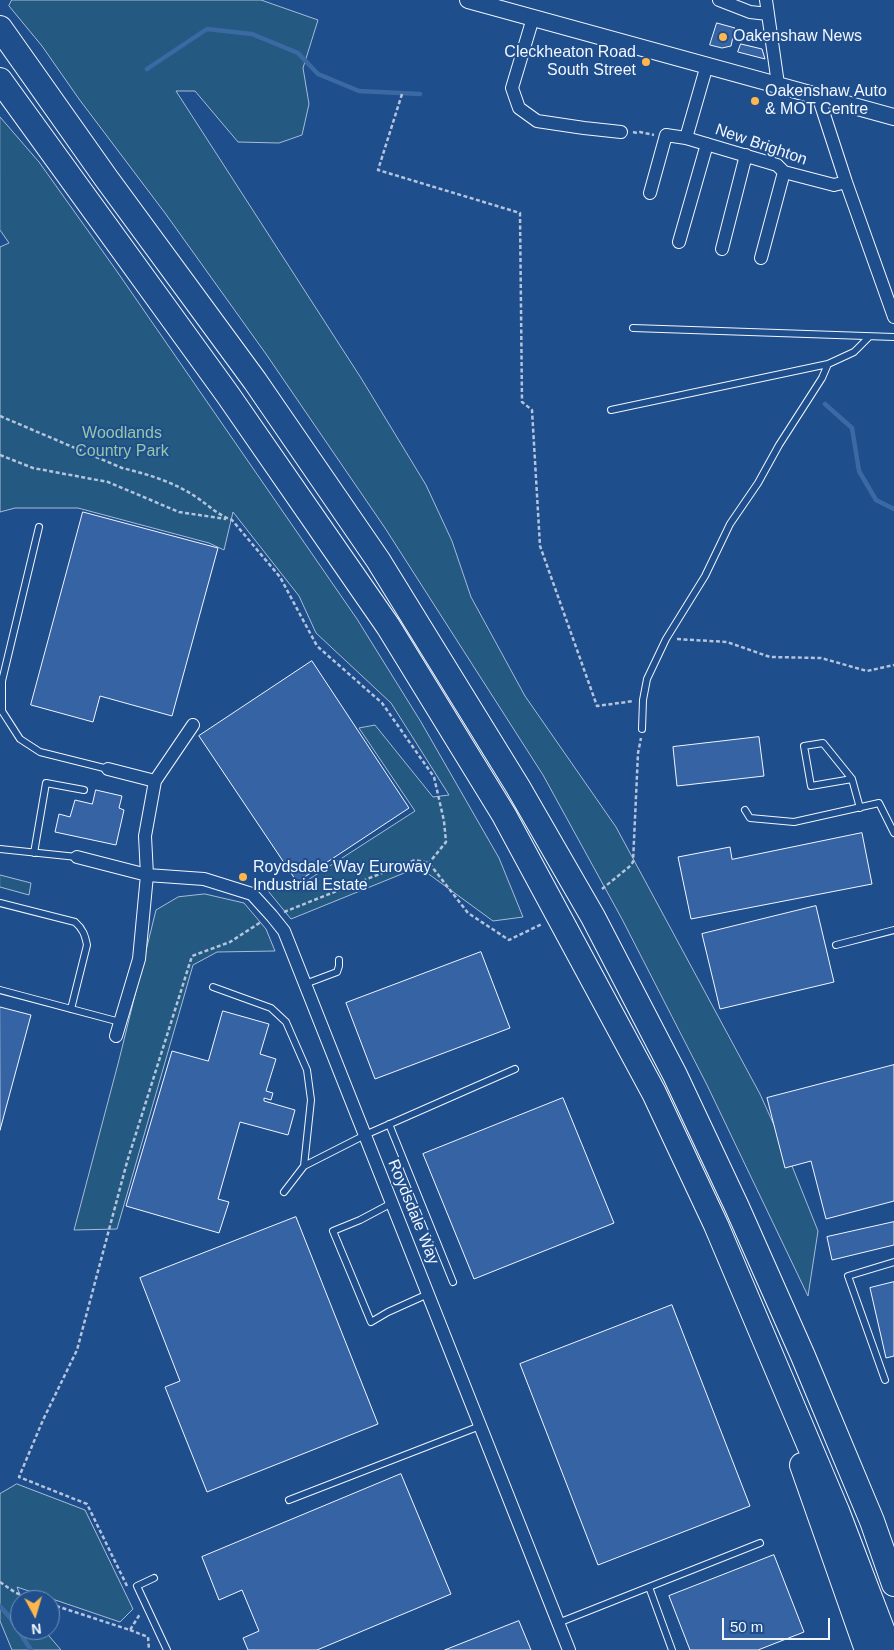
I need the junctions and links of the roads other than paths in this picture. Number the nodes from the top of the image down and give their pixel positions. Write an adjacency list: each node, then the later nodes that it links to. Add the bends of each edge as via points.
1 (468, 0): 4 (street)
2 (719, 0): 5 (street, via 750,12)
3 (766, 0): 5 (street)
4 (514, 6): 6 (street)
5 (768, 14): 10 (street)
6 (532, 18): 8 (street); 13 (street, via 512,88 519,108 537,120)
7 (0, 28): 66 (highway, via 255,381 378,560 518,787 592,917 675,1075 753,1242)
8 (707, 65): 10 (street); 14 (street)
9 (0, 80): 62 (highway, via 228,395 388,626 504,816 654,1093)
10 (778, 84): 11 (street)
11 (818, 96): 12 (street); 18 (street)
12 (894, 117)
13 (621, 132)
14 (686, 138): 15 (street, New Brighton); 19 (street, New Brighton, via 666,136)
15 (707, 144): 16 (street, New Brighton); 20 (street)
16 (746, 155): 17 (street, New Brighton, via 777,165); 21 (street)
17 (784, 172): 18 (street, New Brighton, via 834,185); 22 (street)
18 (846, 182): 23 (street)
19 (650, 193)
20 (679, 242)
21 (722, 249)
22 (761, 258)
23 (894, 317)
24 (632, 328): 25 (lane)
25 (868, 337): 26 (lane); 27 (lane, via 854,352)
26 (894, 337)
27 (828, 364): 28 (lane); 31 (lane, via 730,524 705,576 666,639 647,679)
28 (612, 410)
29 (39, 527): 32 (lane, via 2,682 2,710 20,739 40,752)
30 (195, 720): 34 (street)
31 (642, 729)
32 (108, 769): 34 (street)
33 (852, 779): 33 (lane, via 822,743 804,746 811,786); 36 (lane)
34 (155, 781): 42 (street, via 145,836)
35 (84, 790): 40 (lane, via 46,783)
36 (860, 808): 37 (lane, via 794,822 750,818); 38 (lane, via 880,803)
37 (745, 810)
38 (894, 833)
39 (0, 849): 40 (lane)
40 (34, 852): 41 (lane)
41 (77, 857): 42 (street, Roydsdale Way)
42 (147, 876): 47 (street, Roydsdale Way, via 204,879 252,894 284,932); 51 (street, via 139,958)
43 (0, 903): 50 (lane, via 75,922 82,928 87,945)
44 (894, 930): 45 (lane)
45 (836, 945)
46 (338, 960): 47 (lane, via 337,972)
47 (305, 984): 55 (street, Roydsdale Way)
48 (213, 987): 56 (lane, via 271,1008 286,1022 308,1070 311,1100)
49 (0, 990): 50 (lane)
50 (71, 1009): 51 (lane)
51 (120, 1022): 52 (street)
52 (116, 1036)
53 (515, 1069): 54 (lane)
54 (389, 1124): 55 (lane); 60 (lane)
55 (365, 1135): 56 (lane); 58 (street, Roydsdale Way)
56 (304, 1166): 57 (lane)
57 (284, 1192)
58 (392, 1203): 61 (street, Roydsdale Way); 61 (lane, via 333,1231 371,1322)
59 (894, 1262): 63 (lane, via 848,1276)
60 (453, 1282)
61 (428, 1294): 64 (street, Roydsdale Way)
62 (764, 1337): 76 (highway, via 789,1428); 77 (highway, via 838,1511)
63 (884, 1380)
64 (480, 1426): 65 (lane); 72 (street, Roydsdale Way)
65 (289, 1500)
66 (872, 1521): 68 (highway); 70 (highway)
67 (760, 1543): 71 (lane)
68 (894, 1562)
69 (154, 1578): 73 (lane, via 137,1586)
70 (894, 1584)
71 (649, 1588): 72 (lane); 75 (lane)
72 (558, 1623): 74 (street, Roydsdale Way)
73 (167, 1650)
74 (569, 1650)
75 (672, 1650)
76 (867, 1650)
77 (890, 1650)

